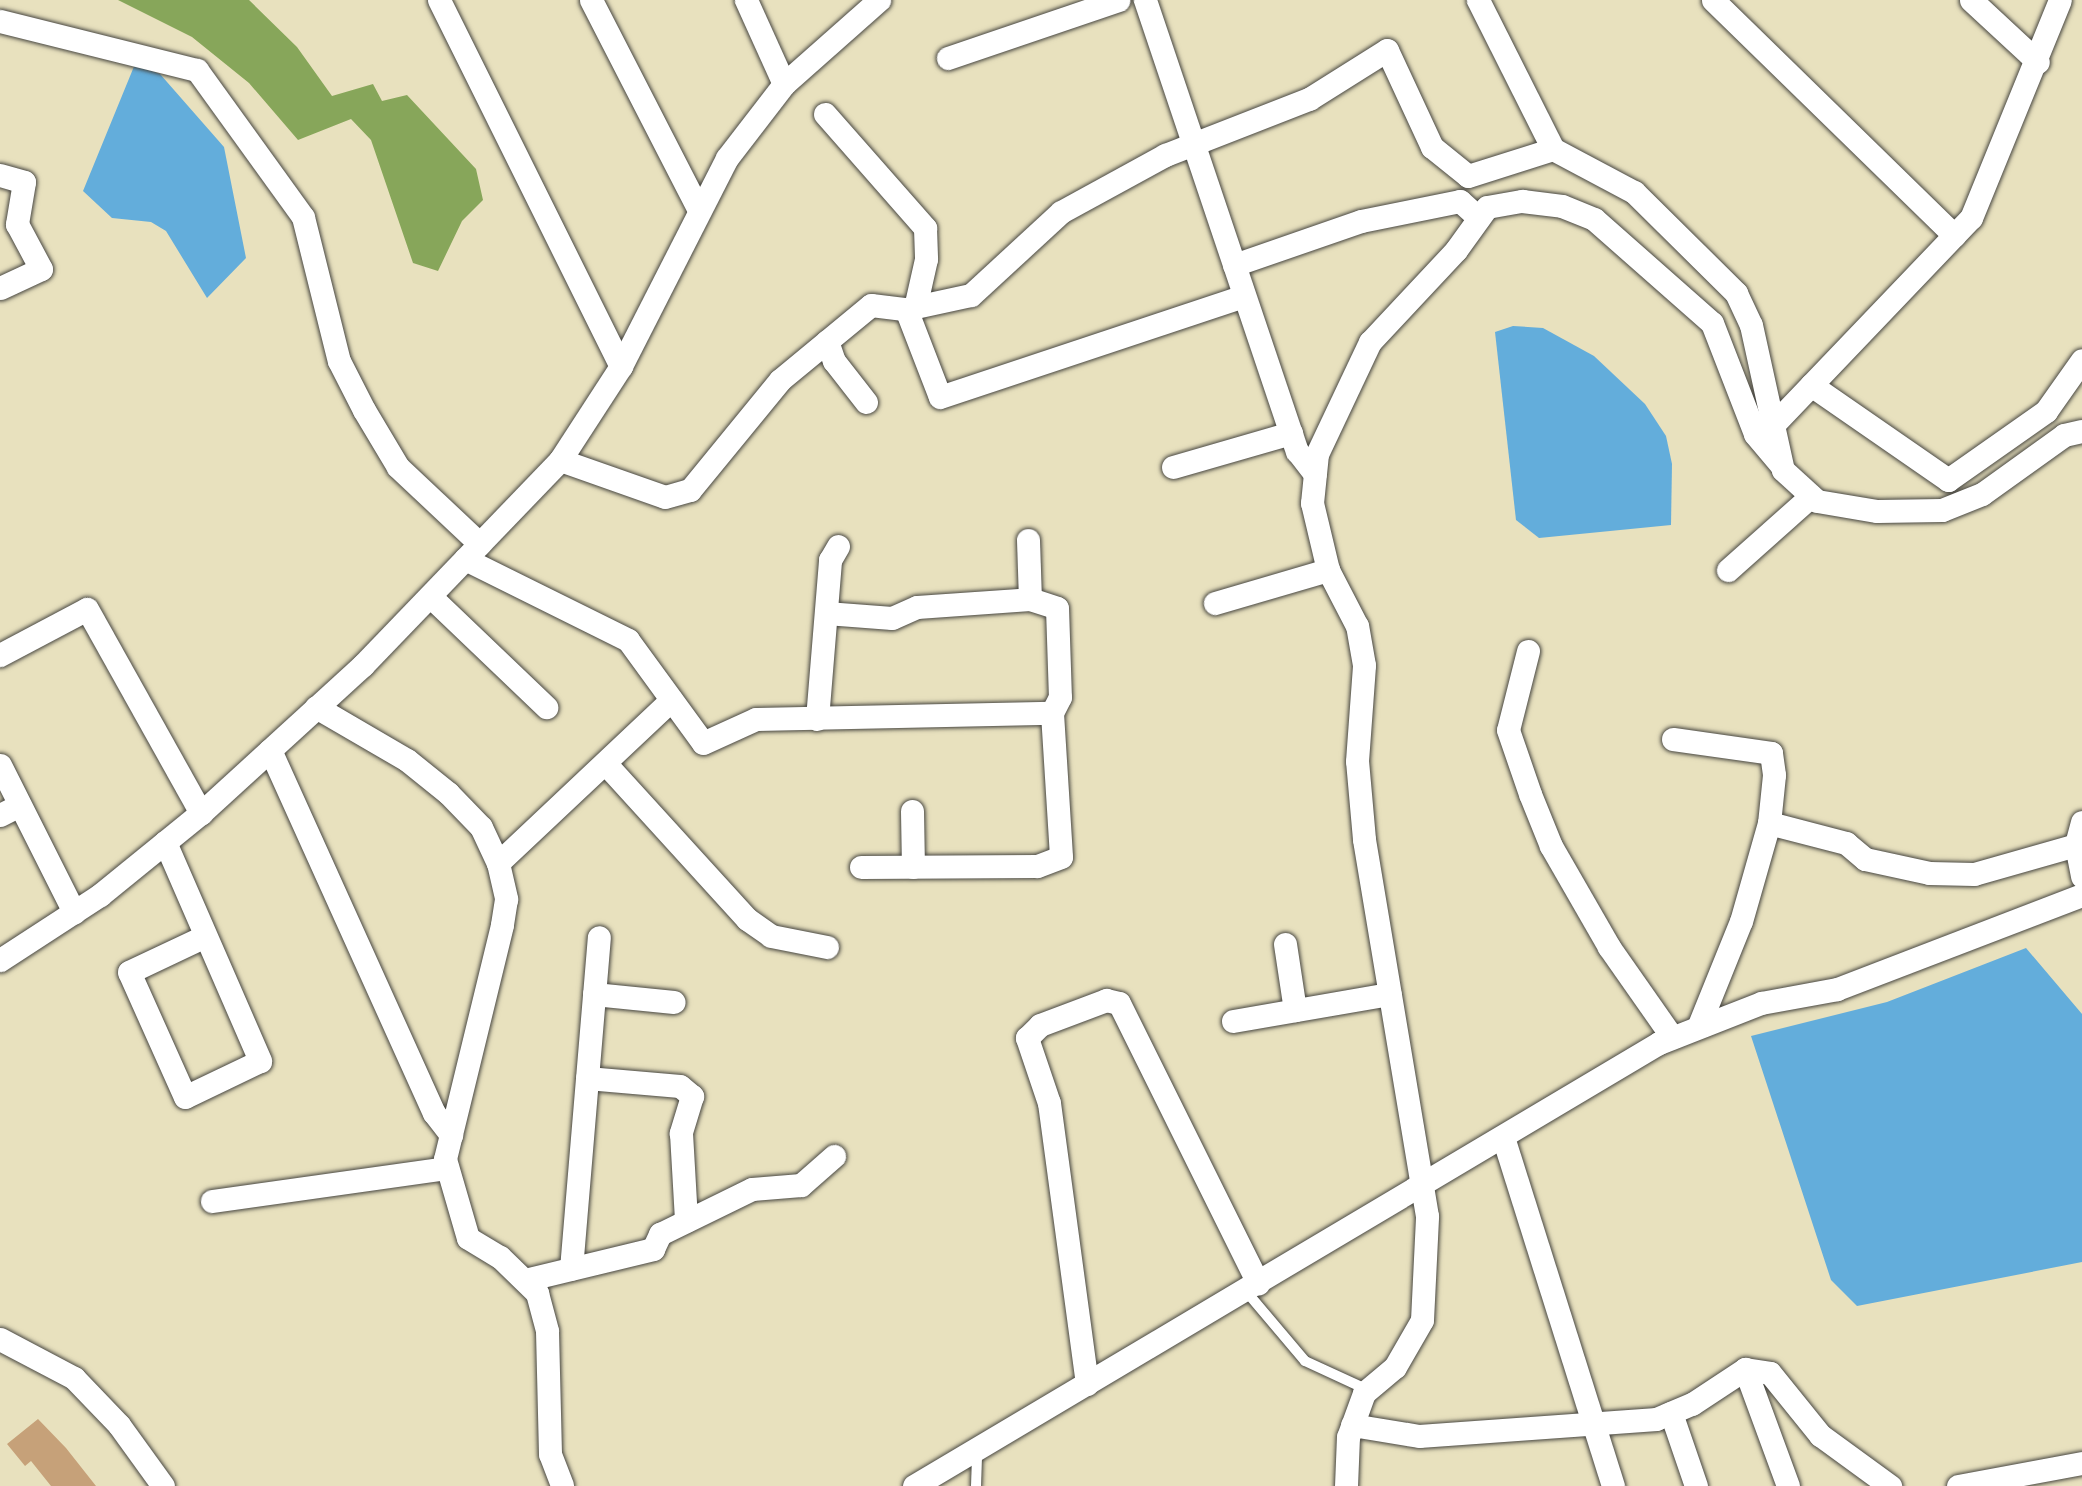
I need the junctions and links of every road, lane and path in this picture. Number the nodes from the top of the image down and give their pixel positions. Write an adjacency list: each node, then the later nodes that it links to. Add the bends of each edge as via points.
1 (439, 0): 28 (street)
2 (591, 0): 19 (street)
3 (746, 0): 14 (street)
4 (879, 0): 14 (street)
5 (1118, 0): 12 (street)
6 (1145, 0): 16 (street)
7 (1478, 0): 17 (street)
8 (1713, 0): 21 (street)
9 (1971, 0): 13 (street)
10 (2060, 0): 13 (street)
11 (0, 21): 41 (street, via 197,70 303,217 339,361 364,410 398,467)
12 (948, 58)
13 (2038, 62): 21 (street, via 1976,207)
14 (784, 85): 19 (street, via 727,158)
15 (825, 114): 25 (street, via 925,229 926,259)
16 (1192, 144): 17 (street, via 1309,99 1387,50 1432,147 1468,176); 22 (street); 25 (street, via 1061,212 971,295)
17 (1553, 149): 31 (street, via 1634,192 1737,293 1751,325)
18 (0, 175): 23 (street, via 24,182 17,224 41,269)
19 (699, 210): 28 (street)
20 (1479, 218): 22 (street, via 1460,201 1361,221); 35 (street, via 1487,207 1522,201 1562,206 1594,219 1657,268 1712,323 1755,434); 37 (street, via 1370,342 1317,454)
21 (1954, 235): 29 (street)
22 (1234, 265): 24 (street)
23 (0, 288)
24 (1244, 296): 25 (street, via 940,397); 33 (street)
25 (911, 309): 26 (street, via 872,305)
26 (827, 341): 30 (street, via 834,361); 34 (street, via 780,380 690,489 665,497)
27 (2082, 360): 29 (street, via 2046,411 1948,480)
28 (621, 366): 34 (street)
29 (1811, 385): 31 (street)
30 (866, 402)
31 (1770, 428): 35 (street)
32 (2082, 431): 38 (street, via 2064,435 1982,494 1942,510 1877,511)
33 (1291, 433): 36 (street); 37 (street)
34 (560, 460): 41 (street)
35 (1781, 465): 38 (street)
36 (1173, 467)
37 (1315, 474): 42 (street, via 1312,503)
38 (1811, 496): 43 (street)
39 (1028, 540): 45 (street)
40 (838, 546): 47 (street, via 830,560)
41 (473, 552): 44 (street); 50 (street, via 628,640)
42 (1328, 570): 46 (street); 78 (street, via 1357,626 1364,665 1357,761)
43 (1728, 570)
44 (430, 596): 51 (street); 52 (street)
45 (1030, 599): 47 (street, via 917,607 892,618); 53 (street, via 1057,608 1060,698)
46 (1215, 603)
47 (826, 613): 54 (street)
48 (1528, 651): 83 (street, via 1508,730 1530,794 1551,846 1609,947)
49 (0, 655): 61 (street, via 87,609)
50 (671, 700): 54 (street, via 703,743 756,719); 57 (street)
51 (316, 707): 56 (street); 66 (street, via 407,760 448,793 481,827)
52 (546, 707)
53 (1052, 712): 54 (street); 68 (street, via 1061,858 1037,866)
54 (817, 719)
55 (1673, 739): 63 (street, via 1771,753)
56 (270, 750): 61 (street); 85 (street, via 434,1113)
57 (604, 763): 66 (street); 75 (street, via 747,919 771,936)
58 (0, 765): 59 (street)
59 (10, 810): 71 (street)
60 (912, 811): 68 (street)
61 (201, 813): 64 (street)
62 (2082, 822): 65 (street)
63 (1769, 823): 65 (street, via 1846,842 1865,859 1929,873 1974,874); 82 (street, via 1741,922)
64 (165, 842): 71 (street); 72 (street)
65 (2076, 845): 69 (street)
66 (498, 863): 85 (street, via 506,899 502,925)
67 (861, 867): 68 (street)
68 (914, 867)
69 (2082, 876)
70 (2082, 895): 82 (street, via 1837,989 1761,1003)
71 (74, 912): 76 (street)
72 (205, 936): 72 (street, via 260,1061 185,1097 129,972)
73 (599, 937): 77 (street)
74 (1285, 944): 80 (street)
75 (827, 947)
76 (0, 960)
77 (594, 994): 79 (street); 84 (street)
78 (1391, 995): 80 (street); 89 (street)
79 (674, 1002)
80 (1295, 1010): 81 (street)
81 (1233, 1021)
82 (1699, 1025): 83 (street)
83 (1672, 1037): 86 (street)
84 (587, 1078): 91 (street, via 680,1086 692,1096 681,1133); 92 (street)
85 (451, 1135): 88 (street)
86 (1503, 1137): 89 (street); 100 (street)
87 (834, 1156): 91 (street, via 801,1185 752,1189)
88 (447, 1168): 90 (street, via 387,1181); 93 (street, via 468,1238)
89 (1423, 1184): 94 (street); 98 (street, via 1422,1320 1395,1367)
90 (212, 1201)
91 (686, 1221): 92 (street, via 660,1234 653,1250)
92 (571, 1269): 93 (street)
93 (525, 1280): 105 (street, via 537,1293 547,1331 550,1454)
94 (1252, 1286): 97 (street); 97 (street, via 1119,1003 1106,1000 1040,1025 1027,1038 1049,1103); 98 (lane, via 1305,1361)
95 (0, 1339): 104 (street, via 74,1378 119,1424)
96 (1745, 1369): 99 (street); 111 (street); 112 (street, via 1770,1373 1820,1435)
97 (1087, 1384): 102 (street)
98 (1368, 1390): 101 (street)
99 (1671, 1413): 100 (street); 110 (street)
100 (1594, 1424): 101 (street, via 1419,1436); 109 (street)
101 (1352, 1425): 108 (street)
102 (978, 1449): 106 (street); 107 (lane)
103 (2082, 1462): 113 (street)
104 (163, 1486)
105 (562, 1486)
106 (914, 1486)
107 (976, 1486)
108 (1346, 1486)
109 (1613, 1486)
110 (1696, 1486)
111 (1788, 1486)
112 (1890, 1486)
113 (1958, 1486)

